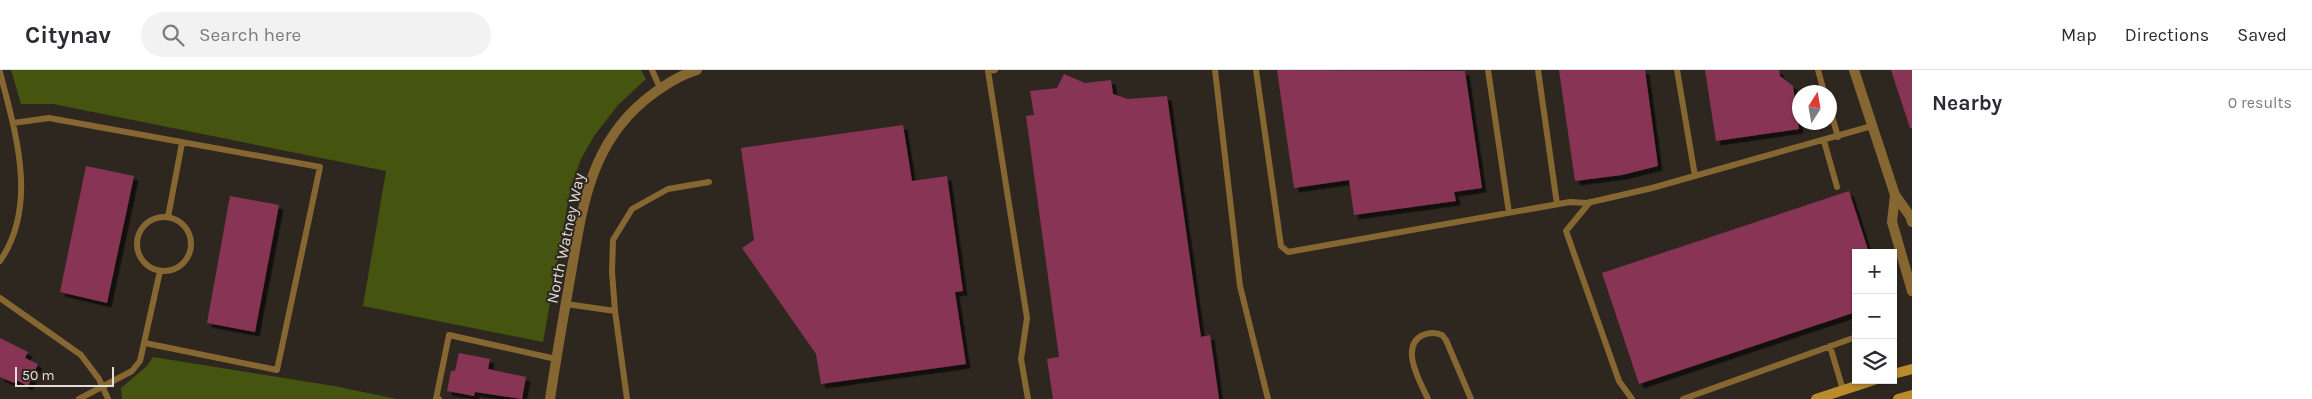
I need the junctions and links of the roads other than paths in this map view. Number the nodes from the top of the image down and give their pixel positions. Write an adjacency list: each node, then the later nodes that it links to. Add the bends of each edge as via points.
1 (652, 70): 14 (lane)
2 (697, 70): 14 (street, North Watney Way)
3 (996, 70): 51 (lane, via 988,71 1027,318 1021,359)
4 (1215, 70): 52 (lane, via 1240,286)
5 (1256, 70): 27 (lane, via 1281,246 1288,252)
6 (1488, 70): 27 (lane)
7 (1538, 70): 26 (lane)
8 (1677, 70): 21 (lane)
9 (1818, 70): 13 (lane)
10 (1854, 70): 16 (street)
11 (0, 72): 12 (lane)
12 (1, 82): 15 (lane)
13 (1822, 85)
14 (660, 88): 34 (street, North Watney Way, via 619,124 600,154 588,186)
15 (13, 123): 20 (lane, via 49,118); 30 (lane, via 21,162 21,196 13,234)
16 (1872, 126): 18 (lane); 24 (street)
17 (1836, 130): 18 (lane)
18 (1838, 137): 19 (lane)
19 (1824, 141): 21 (lane); 23 (lane)
20 (182, 143): 28 (lane); 37 (lane, via 320,167 277,370)
21 (1696, 176): 25 (lane)
22 (709, 182): 35 (lane, via 668,189 632,209 613,240)
23 (1837, 187)
24 (1894, 195): 29 (street); 32 (street, via 1892,222)
25 (1590, 202): 26 (lane); 55 (lane, via 1566,231 1619,381)
26 (1557, 204): 27 (lane)
27 (1509, 213)
28 (168, 217): 31 (lane, via 186,228 191,248 180,266); 31 (lane, via 148,222 137,238 137,250 142,260)
29 (1912, 222)
30 (0, 261)
31 (160, 271): 37 (lane)
32 (1912, 291)
33 (0, 298): 43 (lane, via 81,356)
34 (566, 304): 35 (lane); 39 (street, North Watney Way)
35 (616, 311): 50 (lane)
36 (1852, 338): 38 (lane)
37 (145, 343): 43 (lane, via 140,361 132,371)
38 (1830, 346): 44 (lane); 56 (lane)
39 (556, 359): 48 (lane, via 450,335); 49 (street, North Watney Way)
40 (1912, 368): 41 (street)
41 (1897, 373)
42 (1862, 384): 44 (street)
43 (103, 388): 46 (lane); 47 (lane)
44 (1843, 390): 57 (street)
45 (1912, 394): 58 (street)
46 (79, 399)
47 (108, 399)
48 (438, 399)
49 (550, 399)
50 (627, 399)
51 (1028, 399)
52 (1268, 399)
53 (1428, 399): 54 (lane, via 1411,346 1414,340 1430,332 1442,335 1446,340)
54 (1471, 399)
55 (1632, 399)
56 (1683, 399)
57 (1816, 399)
58 (1898, 399)

